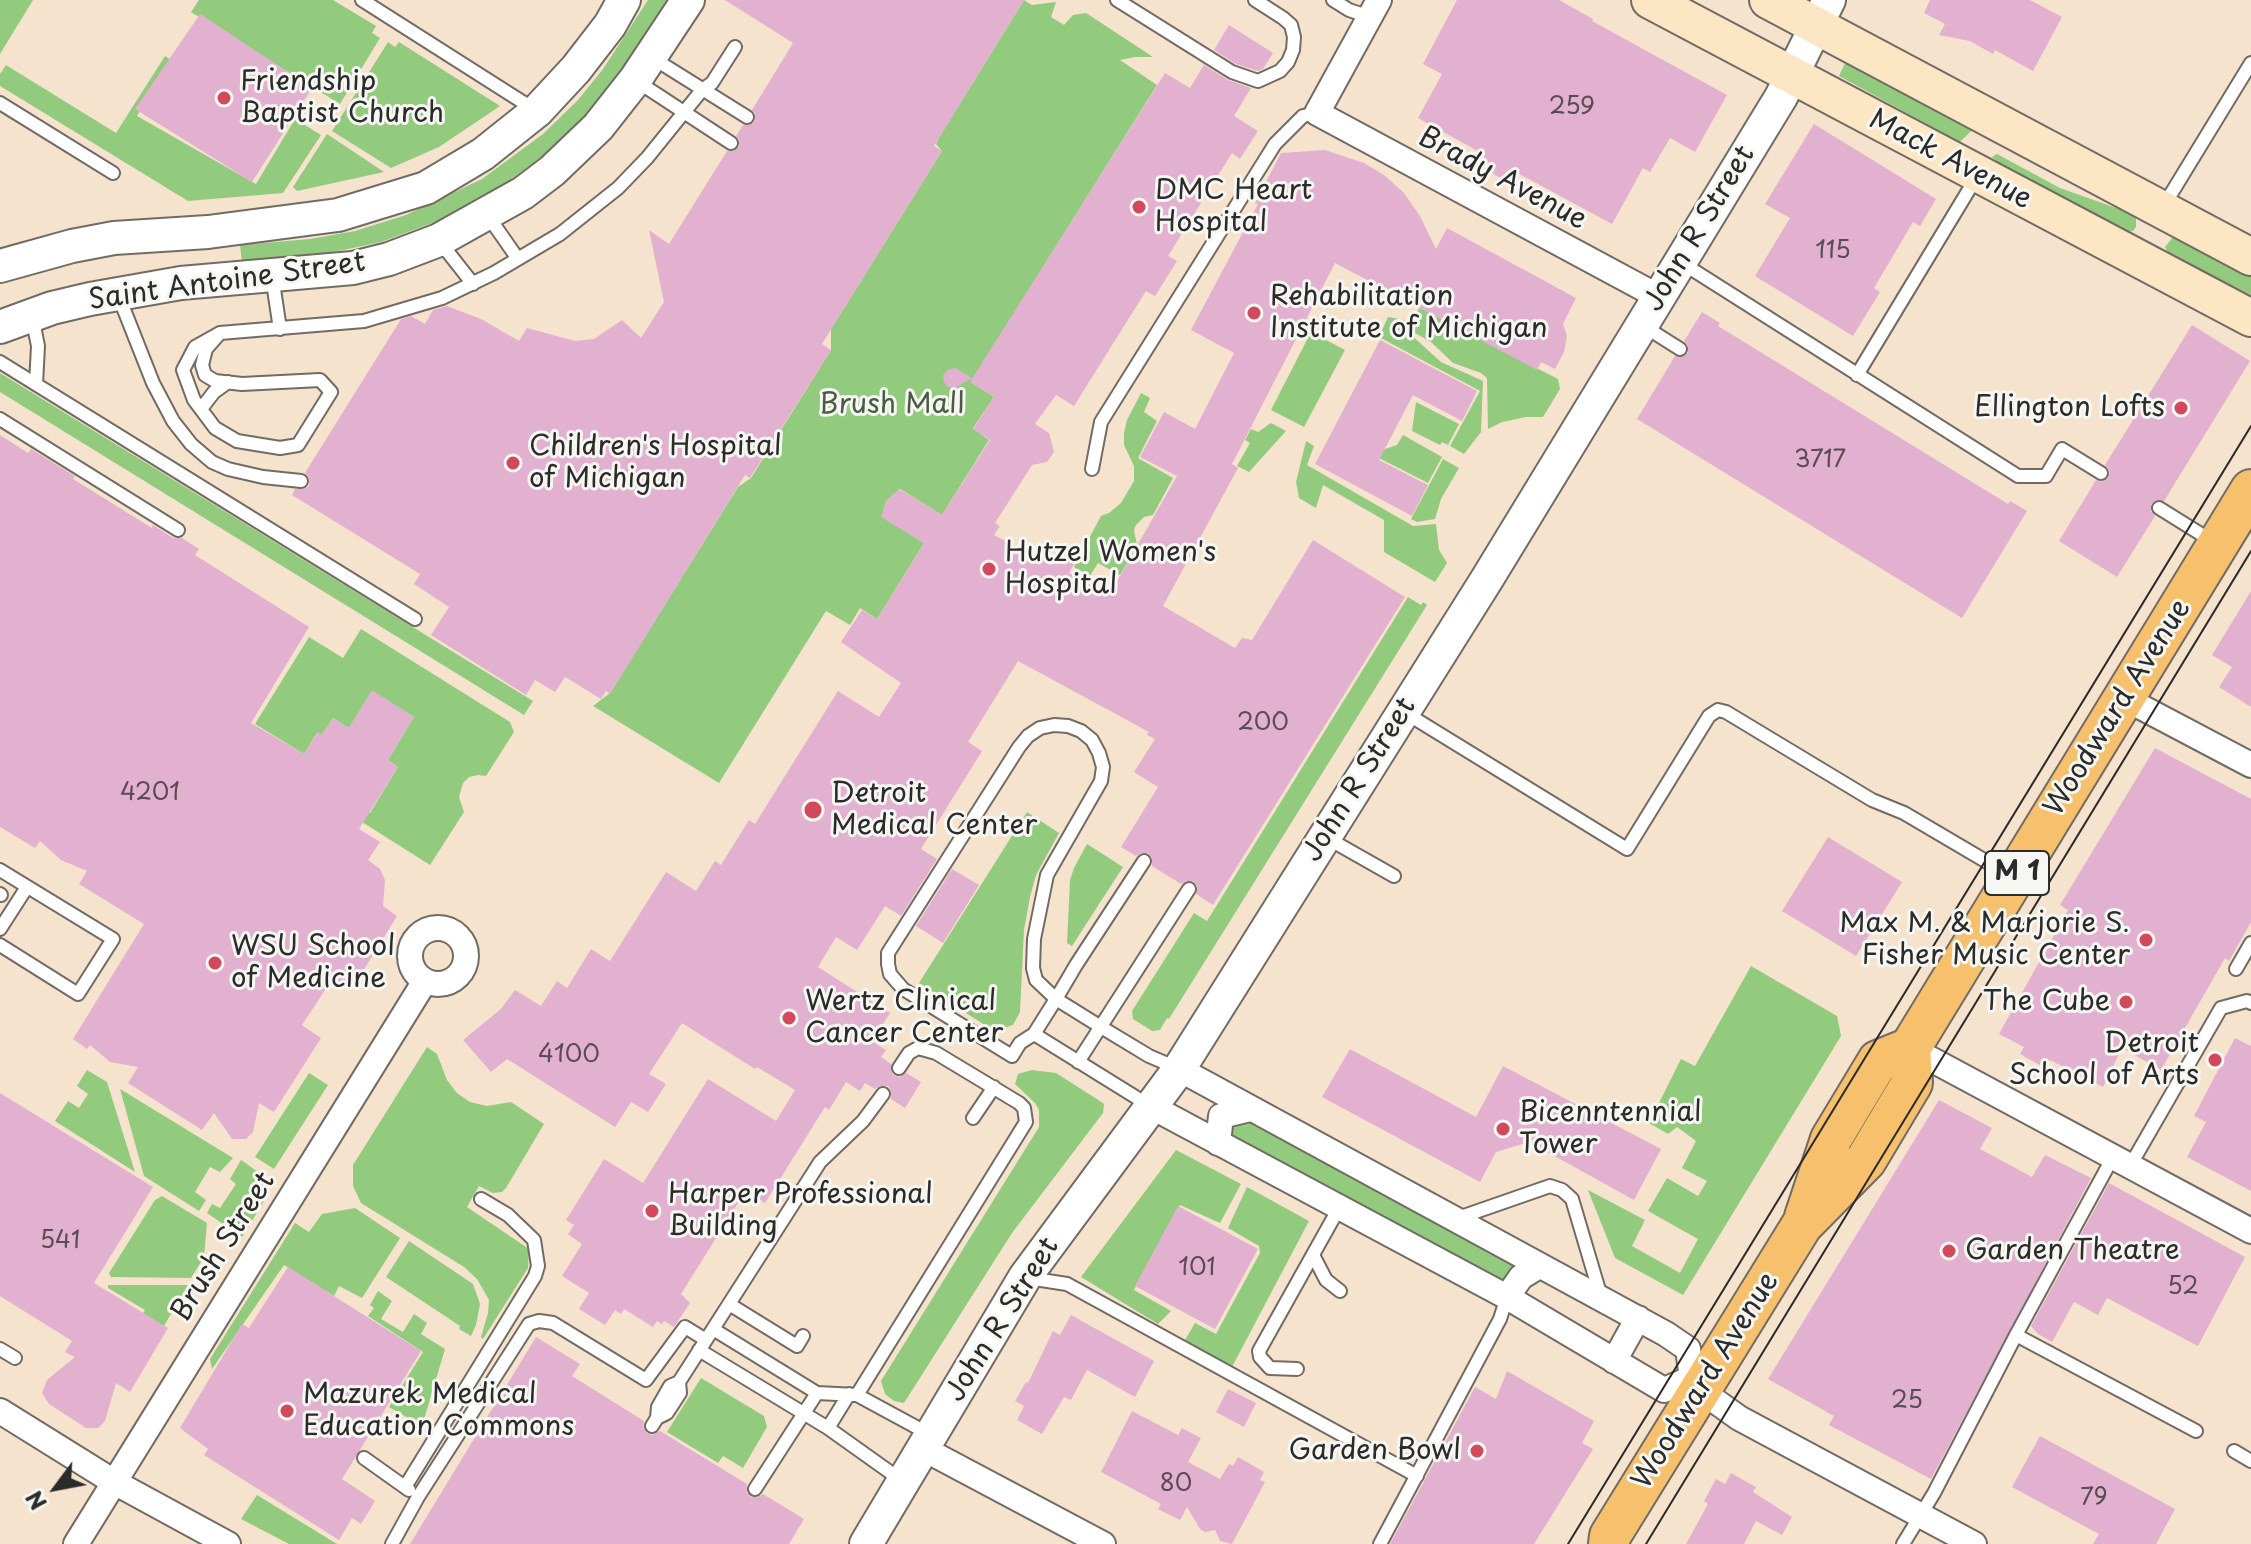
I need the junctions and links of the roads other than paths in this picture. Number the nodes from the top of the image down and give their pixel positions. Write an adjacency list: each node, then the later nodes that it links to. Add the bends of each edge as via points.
1 (362, 0): 18 (lane)
2 (624, 0): 18 (street, Saint Antoine Street, via 569,78)
3 (688, 0): 14 (street, Saint Antoine Street)
4 (1117, 0): 5 (lane, via 1232,72 1258,81 1288,62 1294,37 1291,25)
5 (1255, 0)
6 (1333, 0): 9 (lane, via 1349,10)
7 (1650, 0): 11 (main road, Mack Avenue)
8 (1766, 0): 10 (main road, Mack Avenue); 11 (main road, via 1753,27)
9 (1368, 6): 20 (street)
10 (1823, 13): 15 (street, John R Street); 22 (main road, Mack Avenue)
11 (1724, 39): 15 (main road, Mack Avenue)
12 (735, 47): 16 (lane)
13 (2251, 63): 26 (lane)
14 (643, 69): 16 (lane); 19 (lane); 27 (street, Saint Antoine Street, via 598,127 552,171)
15 (1792, 76): 25 (main road, Mack Avenue); 33 (street, John R Street)
16 (702, 90): 19 (lane); 21 (lane)
17 (0, 103): 24 (lane)
18 (537, 111): 28 (street, Saint Antoine Street, via 483,154 426,188 338,215)
19 (683, 113): 23 (lane); 31 (lane, via 618,188)
20 (1317, 113): 39 (street, Brady Avenue); 53 (lane, via 1303,116 1275,144 1101,422)
21 (747, 117)
22 (2007, 128): 25 (main road, via 1992,132 1974,148 1971,157); 26 (main road, Mack Avenue)
23 (731, 143)
24 (113, 173)
25 (1978, 175): 32 (main road, Mack Avenue); 48 (lane)
26 (2162, 209): 30 (main road, Mack Avenue); 32 (main road)
27 (486, 213): 29 (street, Saint Antoine Street); 31 (lane)
28 (208, 232): 34 (street, Saint Antoine Street, via 114,238); 36 (street)
29 (439, 240): 35 (street, Saint Antoine Street, via 353,268); 37 (lane)
30 (2251, 257)
31 (518, 259): 37 (lane)
32 (2137, 259): 41 (main road, Mack Avenue)
33 (1680, 261): 39 (street, John R Street); 48 (lane)
34 (0, 266)
35 (272, 276): 36 (street, Saint Antoine Street); 44 (lane)
36 (209, 281): 38 (street, Saint Antoine Street)
37 (473, 284): 44 (lane, via 364,321)
38 (118, 294): 40 (street, Saint Antoine Street); 55 (lane, via 153,383 191,444 228,469)
39 (1659, 297): 42 (street, John R Street)
40 (32, 316): 43 (street, Saint Antoine Street); 50 (lane, via 38,346)
41 (2251, 318)
42 (1642, 325): 46 (lane); 62 (street, John R Street)
43 (0, 327)
44 (280, 329): 45 (lane)
45 (220, 333): 49 (lane, via 206,349 202,365 205,375); 51 (lane, via 195,347 183,370)
46 (1680, 349)
47 (0, 362): 50 (lane)
48 (1857, 375): 54 (lane, via 2018,476 2046,476 2062,449)
49 (228, 382): 51 (lane); 51 (lane, via 320,380 331,392 298,445 280,448 237,441 215,428)
50 (36, 384): 60 (lane)
51 (201, 409)
52 (0, 419): 58 (lane)
53 (1092, 469)
54 (2101, 473)
55 (301, 481)
56 (2251, 490): 59 (main road, Woodward Avenue / M 1)
57 (2159, 508): 59 (lane)
58 (178, 530)
59 (2218, 544): 61 (main road, Woodward Avenue / M 1)
60 (415, 619)
61 (2124, 698): 63 (street); 68 (main road, Woodward Avenue / M 1)
62 (1403, 711): 64 (street, John R Street); 68 (lane, via 1627,849 1709,716 1726,712)
63 (2251, 765)
64 (1324, 836): 67 (lane); 83 (street, John R Street)
65 (1144, 861): 76 (lane)
66 (0, 870): 69 (lane)
67 (1394, 876)
68 (2014, 877): 80 (main road, Woodward Avenue / M 1)
69 (27, 887): 71 (lane); 73 (lane, via 113,939 78,994)
70 (1189, 889): 78 (lane)
71 (0, 929)
72 (2251, 943): 74 (lane)
73 (0, 945)
74 (2236, 969)
75 (425, 981): 123 (street, Brush Street)
76 (1056, 999): 78 (lane); 79 (lane); 79 (lane, via 1036,980 1033,968 1039,908 1047,875 1096,794 1103,767 1092,740 1081,731 1054,725 1040,728 1019,747 888,953 890,974 903,989 1012,1056)
77 (2251, 1003): 90 (lane, via 2221,1008)
78 (1101, 1027): 81 (lane); 83 (lane)
79 (1034, 1034): 81 (lane)
80 (1910, 1048): 90 (street); 110 (main road, Woodward Avenue, via 1912,1083 1866,1160 1802,1225)
81 (1078, 1062): 86 (lane)
82 (899, 1068): 84 (lane, via 909,1053 926,1048)
83 (1179, 1069): 86 (street, John R Street); 87 (street)
84 (994, 1087): 88 (lane); 112 (lane, via 1024,1108 1026,1122)
85 (883, 1094): 101 (lane, via 820,1162)
86 (1152, 1107): 89 (street); 97 (street, John R Street)
87 (1250, 1109): 89 (street, via 1221,1116); 93 (street)
88 (973, 1118)
89 (1218, 1143): 92 (street)
90 (2122, 1162): 94 (street); 103 (lane)
91 (481, 1199): 125 (lane, via 534,1240 538,1266)
92 (1339, 1208): 95 (lane); 99 (street)
93 (1454, 1220): 96 (street); 100 (lane, via 1550,1186 1562,1190 1572,1199)
94 (2251, 1231)
95 (1313, 1255): 98 (lane, via 1326,1280); 109 (lane, via 1259,1351 1270,1368)
96 (1539, 1266): 99 (street, via 1521,1277); 100 (street)
97 (1025, 1277): 118 (street, John R Street); 122 (lane, via 1067,1284)
98 (1340, 1291)
99 (1507, 1297): 108 (street); 122 (lane)
100 (1602, 1300): 102 (street)
101 (729, 1304): 104 (lane, via 797,1346); 105 (lane)
102 (1638, 1318): 108 (street); 110 (street, via 1688,1349)
103 (2016, 1335): 117 (lane); 128 (lane)
104 (803, 1336)
105 (706, 1340): 111 (lane); 114 (lane); 115 (lane, via 679,1382 670,1386); 127 (lane, via 685,1327 646,1380 553,1323 529,1324)
106 (0, 1349): 107 (lane)
107 (15, 1358)
108 (1614, 1361): 110 (street, via 1664,1390)
109 (1297, 1369)
110 (1696, 1384): 128 (street, via 1739,1418); 129 (main road, Woodward Avenue)
111 (817, 1393): 112 (lane); 114 (lane)
112 (853, 1394): 116 (lane); 118 (lane)
113 (0, 1411): 123 (street)
114 (804, 1415): 116 (lane); 126 (lane)
115 (654, 1422)
116 (828, 1428): 124 (lane)
117 (2196, 1431)
118 (928, 1442): 124 (street, John R Street); 134 (street)
119 (2234, 1451): 121 (lane)
120 (364, 1458): 125 (lane)
121 (2251, 1461)
122 (1417, 1476): 135 (lane)
123 (114, 1482): 130 (street, Brush Street); 131 (street)
124 (904, 1482): 133 (street, John R Street)
125 (405, 1487): 127 (lane)
126 (755, 1489)
127 (418, 1497): 132 (lane)
128 (1921, 1514): 136 (lane); 137 (street)
129 (1606, 1541)
130 (76, 1544)
131 (228, 1544)
132 (392, 1544)
133 (866, 1544)
134 (1103, 1544)
135 (1380, 1544)
136 (1903, 1544)
137 (1974, 1544)

